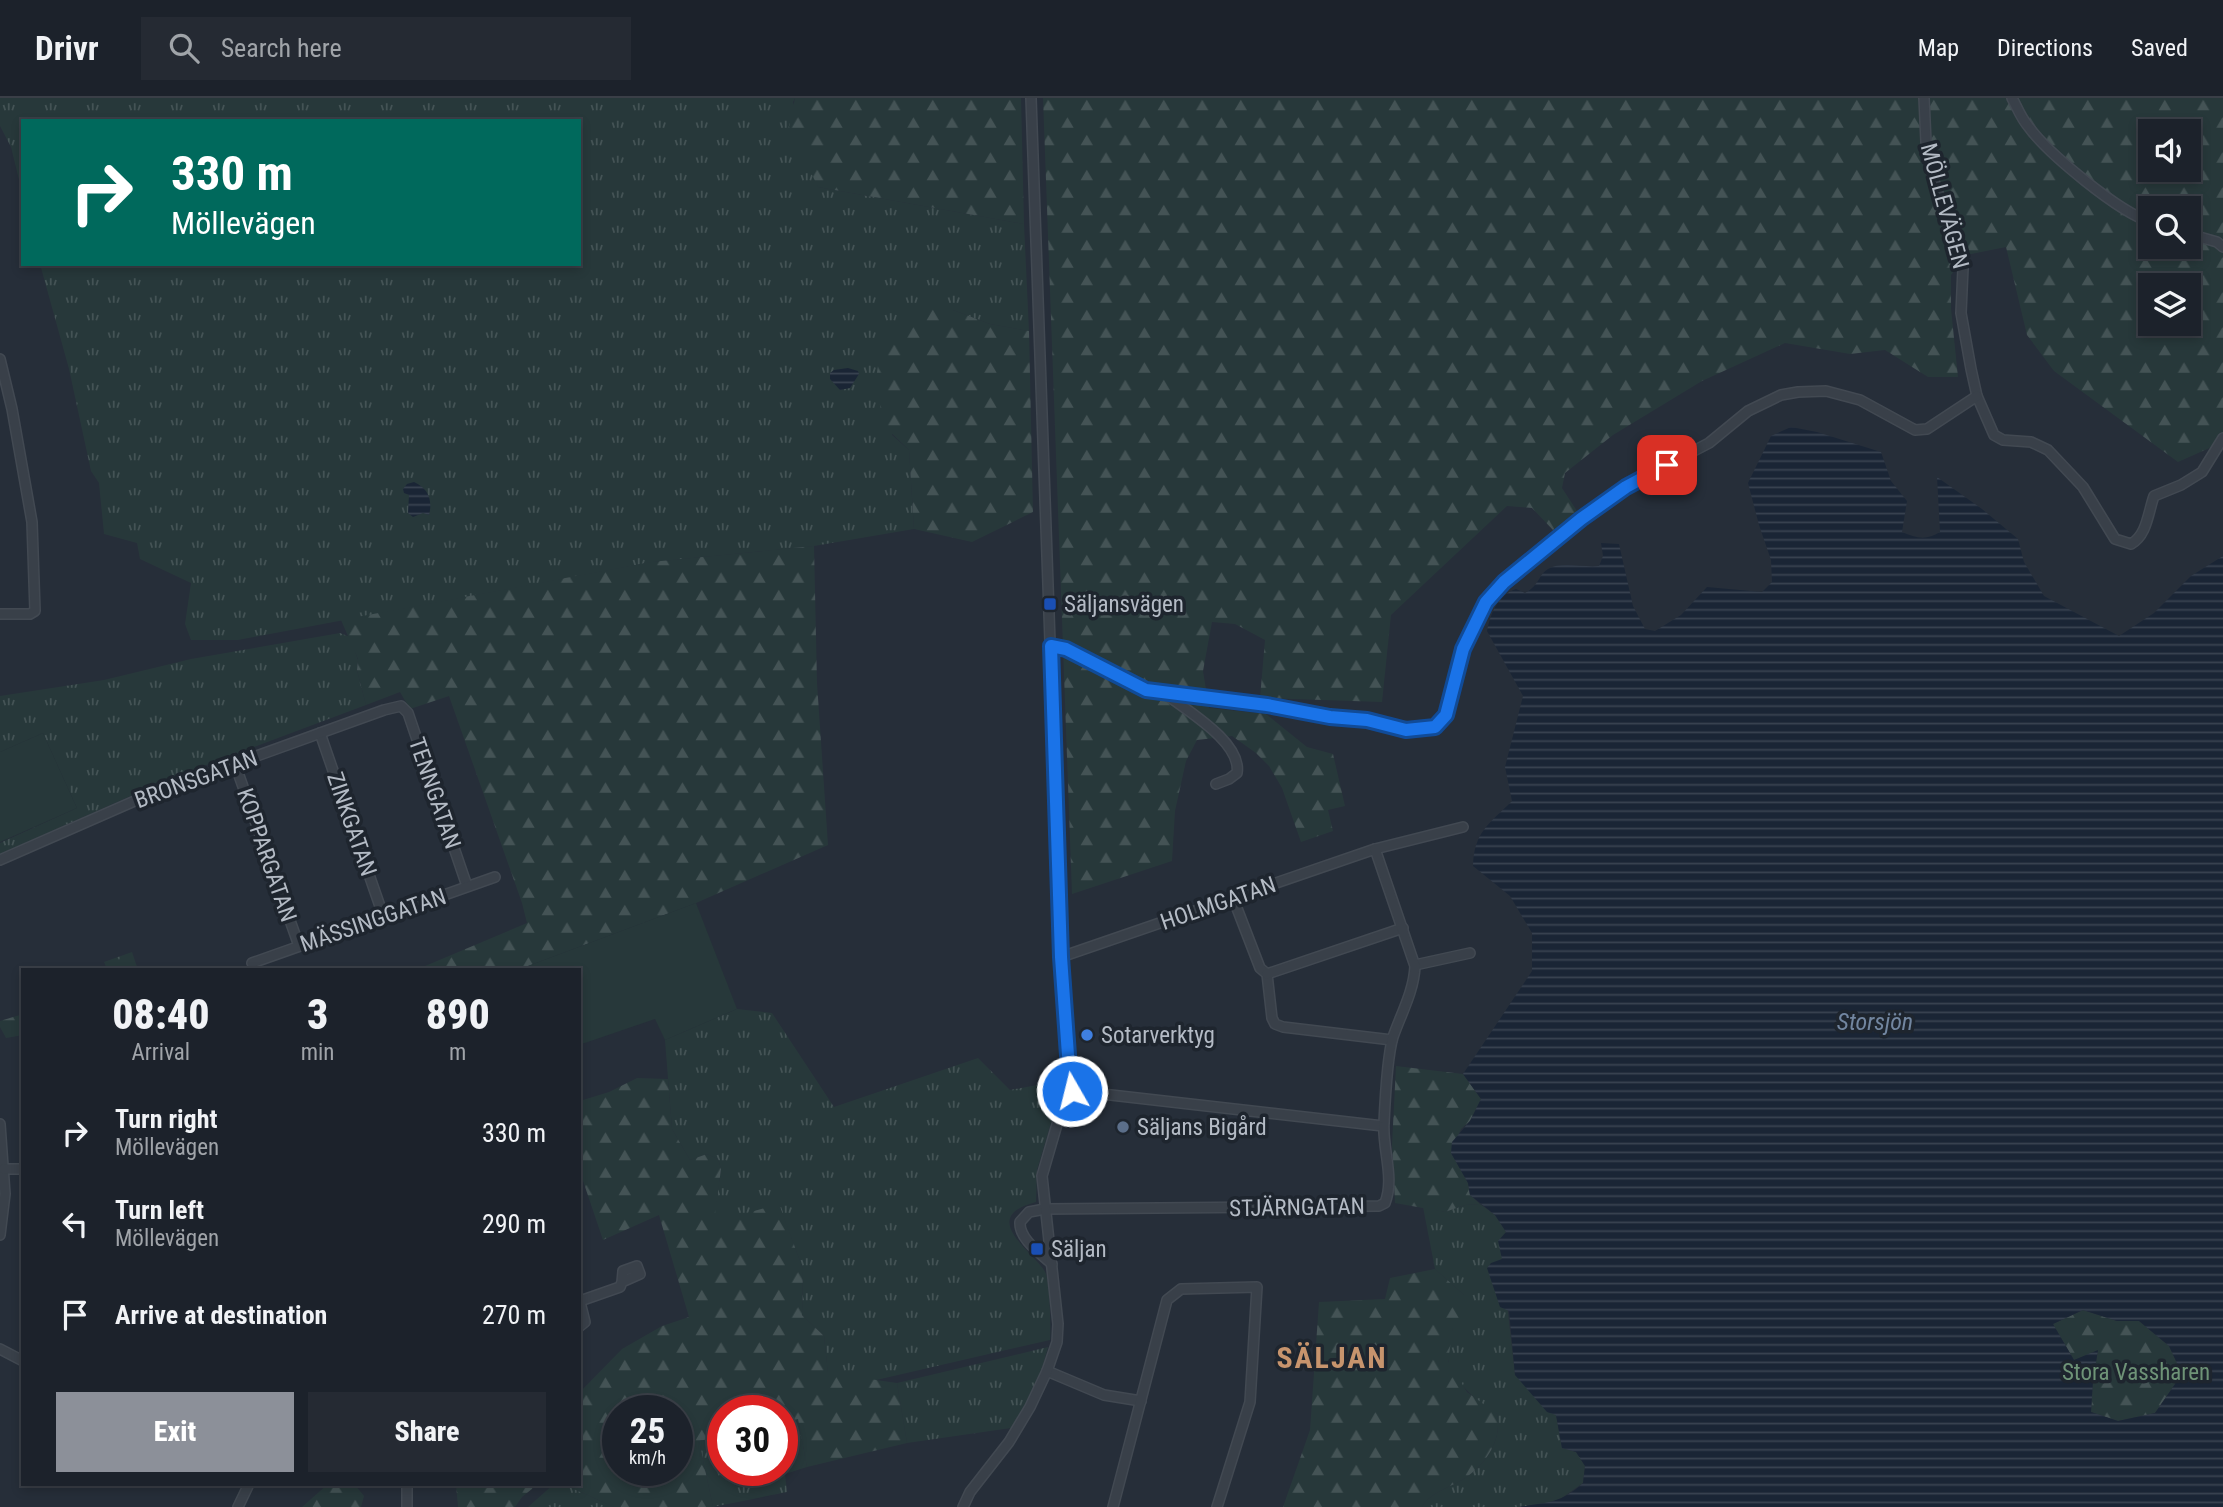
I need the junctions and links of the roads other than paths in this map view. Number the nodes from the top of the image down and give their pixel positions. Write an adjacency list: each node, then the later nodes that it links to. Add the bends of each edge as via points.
1 (1031, 98): 11 (street)
2 (1924, 98): 8 (street, MÖLLEVÄGEN, via 1932,174 1963,268 1962,324)
3 (2012, 98): 4 (street, via 2028,126 2053,154 2099,192)
4 (2138, 214)
5 (2201, 237): 6 (street)
6 (2223, 247)
7 (0, 359): 10 (street, via 32,522 35,611)
8 (1977, 396): 9 (street, MÖLLEVÄGEN, via 1994,435 2048,450 2083,487 2122,543 2131,544 2140,537 2154,496 2202,472); 12 (street, via 1921,430 1841,393 1798,391 1759,404 1709,443 1626,487 1504,582 1472,626 1446,715 1435,727 1406,730 1367,720)
9 (2223, 438)
10 (0, 614)
11 (1051, 646): 12 (street, via 1066,649 1137,686); 27 (street)
12 (1166, 694): 16 (street, via 1235,754 1237,773)
13 (396, 707): 14 (street, BRONSGATAN); 21 (street, TENNGATAN, via 408,713)
14 (320, 733): 15 (street, BRONSGATAN); 23 (street, ZINKGATAN)
15 (235, 764): 19 (street, BRONSGATAN, via 146,796); 25 (street, KOPPARGATAN)
16 (1216, 784)
17 (1464, 827): 18 (street)
18 (1375, 849): 22 (street, HOLMGATAN); 24 (street)
19 (0, 860)
20 (495, 877): 21 (street, MÄSSINGGATAN)
21 (467, 886): 23 (street, MÄSSINGGATAN)
22 (1233, 898): 27 (street, HOLMGATAN); 30 (street, via 1260,968)
23 (383, 915): 25 (street, MÄSSINGGATAN)
24 (1403, 928): 29 (street); 30 (street)
25 (299, 946): 28 (street, MÄSSINGGATAN)
26 (1470, 953): 29 (street)
27 (1061, 957): 32 (street)
28 (252, 962)
29 (1415, 965): 31 (street, STJÄRNGATAN, via 1413,985)
30 (1267, 974): 31 (street, via 1272,1018 1279,1026)
31 (1392, 1040): 34 (street, STJÄRNGATAN)
32 (1068, 1090): 34 (street); 37 (street, via 1042,1177)
33 (0, 1124): 35 (street)
34 (1383, 1126): 37 (street, STJÄRNGATAN, via 1388,1193 1383,1205)
35 (4, 1169): 36 (street); 38 (street)
36 (21, 1169)
37 (1045, 1209): 39 (street); 39 (street, via 1029,1212 1019,1226)
38 (0, 1235)
39 (1052, 1264): 44 (street, via 1058,1334)
40 (622, 1282): 41 (street, via 620,1287)
41 (581, 1299)
42 (0, 1349): 43 (street)
43 (21, 1360)
44 (1047, 1371): 45 (street, via 1104,1395); 50 (street, via 1009,1442)
45 (1141, 1401): 51 (street); 52 (street, via 1167,1300 1181,1289 1257,1287 1250,1402)
46 (248, 1486): 48 (street)
47 (407, 1486): 49 (street)
48 (238, 1507)
49 (407, 1507)
50 (963, 1507)
51 (1113, 1507)
52 (1217, 1507)

